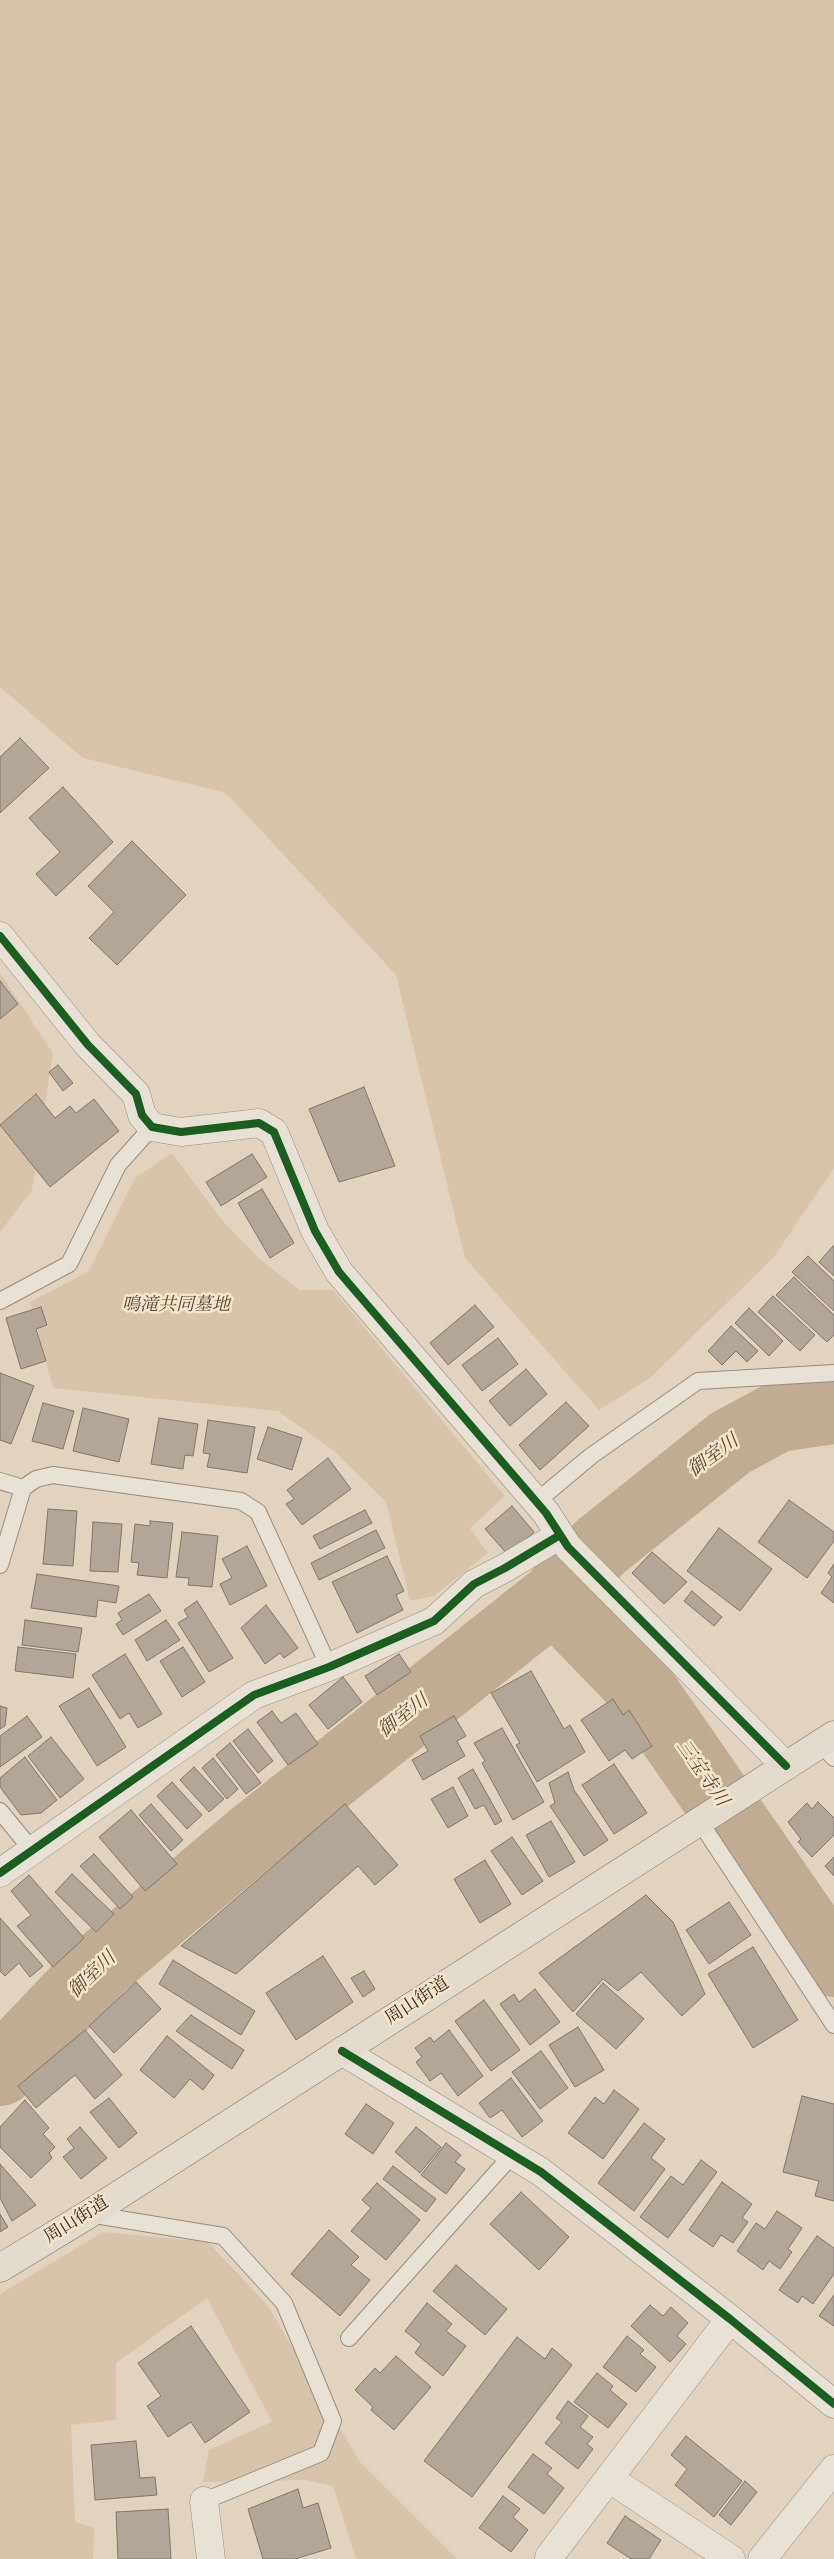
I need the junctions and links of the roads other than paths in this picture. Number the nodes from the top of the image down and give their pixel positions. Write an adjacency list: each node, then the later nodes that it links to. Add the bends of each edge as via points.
1 (0, 936): 2 (street, via 88,1046 136,1094 142,1115)
2 (152, 1127): 3 (lane, via 118,1165 69,1264); 7 (street, via 181,1132 258,1123 274,1132 315,1231 339,1272)
3 (0, 1301)
4 (834, 1373): 7 (lane, via 698,1381 592,1456)
5 (0, 1481): 6 (lane)
6 (23, 1488): 9 (lane); 10 (lane, via 36,1479 53,1475 241,1501 258,1512)
7 (536, 1502): 8 (street)
8 (564, 1541): 10 (street, via 474,1584 434,1621); 12 (street)
9 (0, 1566)
10 (329, 1666): 15 (street, via 254,1695)
11 (830, 1746): 12 (highway, 周山街道)
12 (786, 1766): 14 (highway, 周山街道)
13 (0, 1810): 15 (lane)
14 (704, 1819): 17 (lane); 18 (highway, 周山街道)
15 (32, 1850): 16 (street)
16 (0, 1873)
17 (834, 2025)
18 (342, 2051): 19 (street); 20 (highway, 周山街道)
19 (513, 2154): 22 (street, via 541,2172); 23 (lane)
20 (89, 2214): 21 (highway, 周山街道); 27 (lane, via 223,2236 284,2303 333,2421 321,2453)
21 (0, 2268)
22 (730, 2319): 24 (street); 26 (street)
23 (349, 2338)
24 (834, 2404)
25 (834, 2469): 31 (street)
26 (610, 2479): 28 (street); 30 (street)
27 (204, 2501): 29 (street)
28 (549, 2557)
29 (211, 2559)
30 (731, 2559)
31 (762, 2559)

